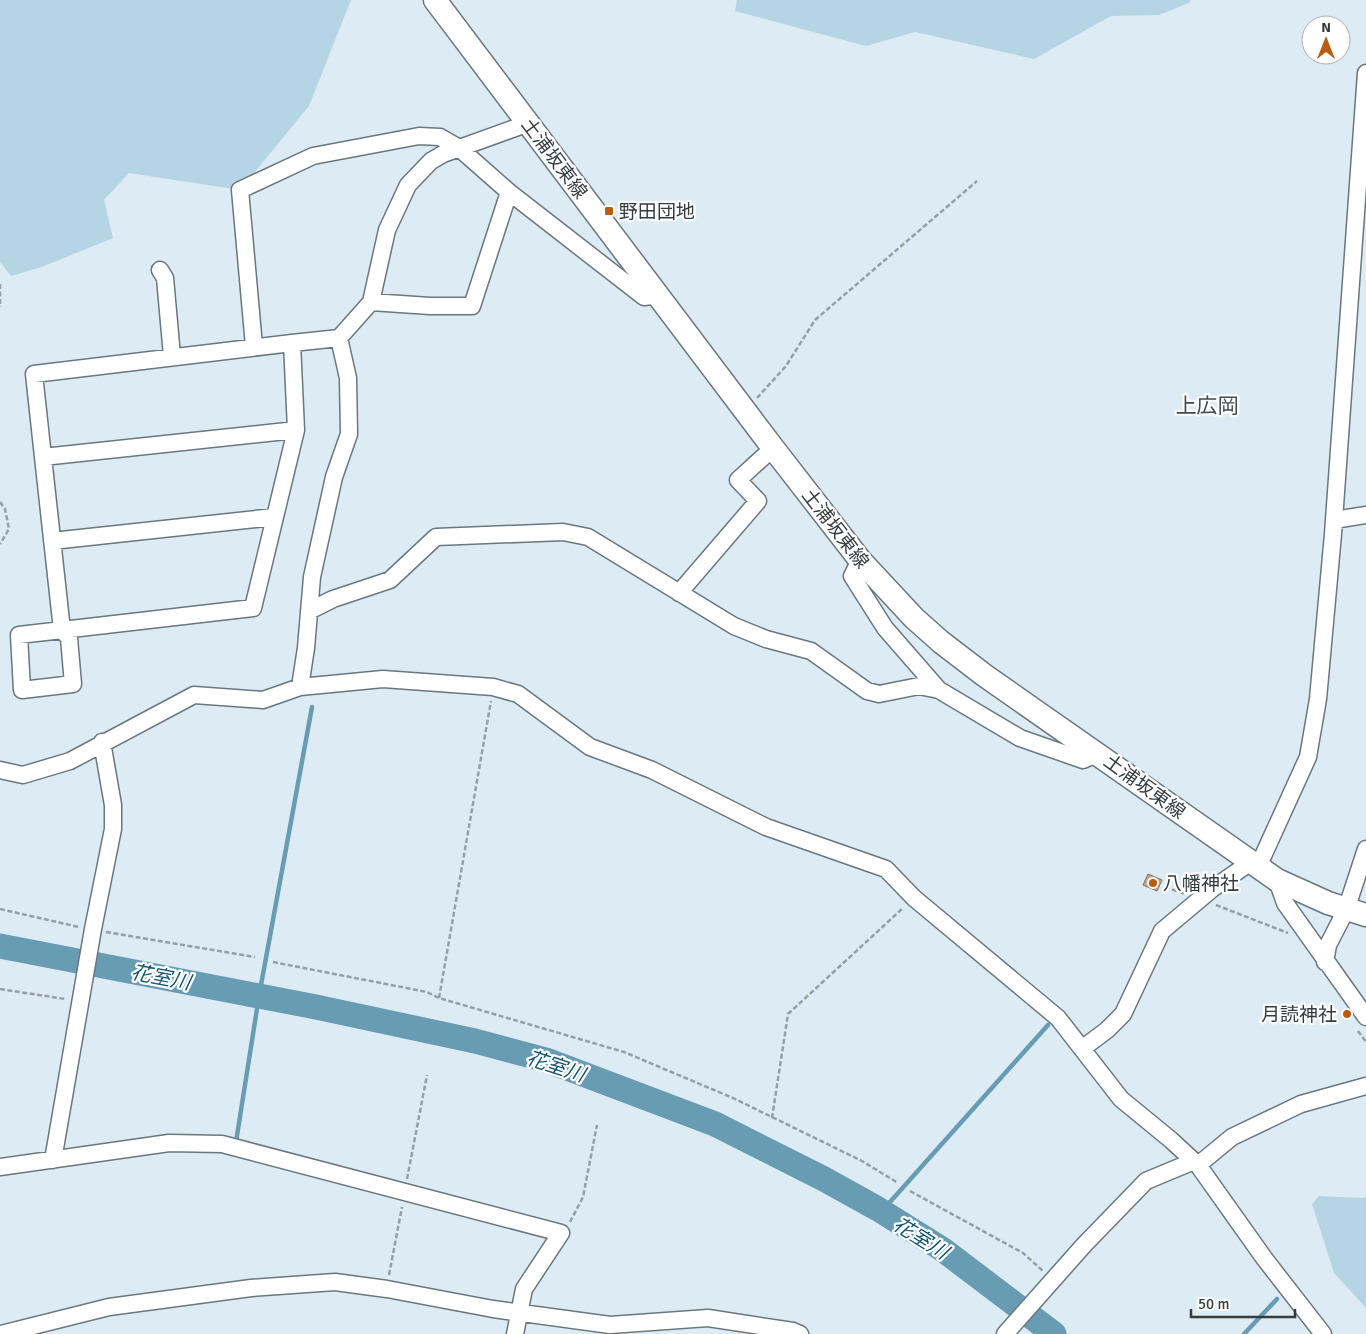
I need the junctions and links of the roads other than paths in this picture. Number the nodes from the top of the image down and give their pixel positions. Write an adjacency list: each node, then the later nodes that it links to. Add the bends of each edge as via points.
1 (435, 0): 3 (main road, 土浦坂東線)
2 (1366, 73): 18 (street)
3 (529, 123): 4 (street); 7 (main road, 土浦坂東線)
4 (459, 148): 5 (street); 8 (street, via 431,161 408,185 387,230); 11 (street, via 440,137 419,136 313,156 240,190)
5 (509, 192): 7 (street, via 644,297); 8 (street, via 472,306)
6 (160, 270): 12 (street, via 165,278)
7 (659, 295): 14 (main road, 土浦坂東線)
8 (371, 302): 9 (street)
9 (339, 338): 10 (street); 22 (street, via 348,378 349,434 334,477 312,577)
10 (292, 343): 11 (street); 13 (street)
11 (254, 346): 12 (street)
12 (172, 356): 15 (street, via 34,374)
13 (296, 430): 15 (street); 17 (street)
14 (773, 448): 20 (main road, 土浦坂東線); 21 (street, via 738,480 758,501)
15 (43, 456): 19 (street)
16 (1366, 515): 18 (street)
17 (274, 517): 19 (street); 23 (street, via 254,608)
18 (1334, 520): 30 (street, via 1318,699 1308,757)
19 (52, 541): 23 (street)
20 (860, 560): 25 (street, via 852,576 885,628); 27 (main road, 土浦坂東線, via 941,642)
21 (679, 593): 22 (street, via 579,534 436,537 390,580); 25 (street, via 749,634 811,650 867,691 880,694 919,686)
22 (309, 610): 24 (street)
23 (62, 630): 23 (street, via 19,635 22,690 73,684 69,638)
24 (300, 687): 26 (street, via 263,700 194,695); 35 (street, via 383,679 493,687 518,694 590,747 652,770 766,827 886,869 914,898 1058,1018)
25 (939, 690): 27 (street, via 1020,738 1083,760)
26 (102, 742): 28 (street, via 70,760 23,775); 37 (street, via 113,805 113,829 92,929)
27 (1099, 753): 30 (main road, 土浦坂東線)
28 (0, 770)
29 (1366, 849): 32 (street)
30 (1254, 864): 31 (main road, 土浦坂東線); 35 (street, via 1200,899 1162,931 1123,1014)
31 (1277, 880): 32 (main road, 土浦坂東線); 33 (street, via 1285,903)
32 (1356, 912): 33 (street, via 1328,945)
33 (1325, 962): 34 (street)
34 (1362, 1024)
35 (1083, 1048): 38 (street, via 1121,1099)
36 (1366, 1086): 38 (street, via 1301,1104 1232,1137)
37 (53, 1160): 39 (street); 40 (street, via 169,1143 222,1144 561,1233 524,1289)
38 (1196, 1163): 45 (street, via 1146,1181); 46 (street)
39 (0, 1167)
40 (518, 1313): 41 (street); 42 (street, via 335,1282 251,1288 109,1307); 43 (street)
41 (611, 1330): 44 (street, via 708,1318)
42 (1, 1334)
43 (515, 1334)
44 (800, 1334)
45 (1005, 1334)
46 (1323, 1334)

